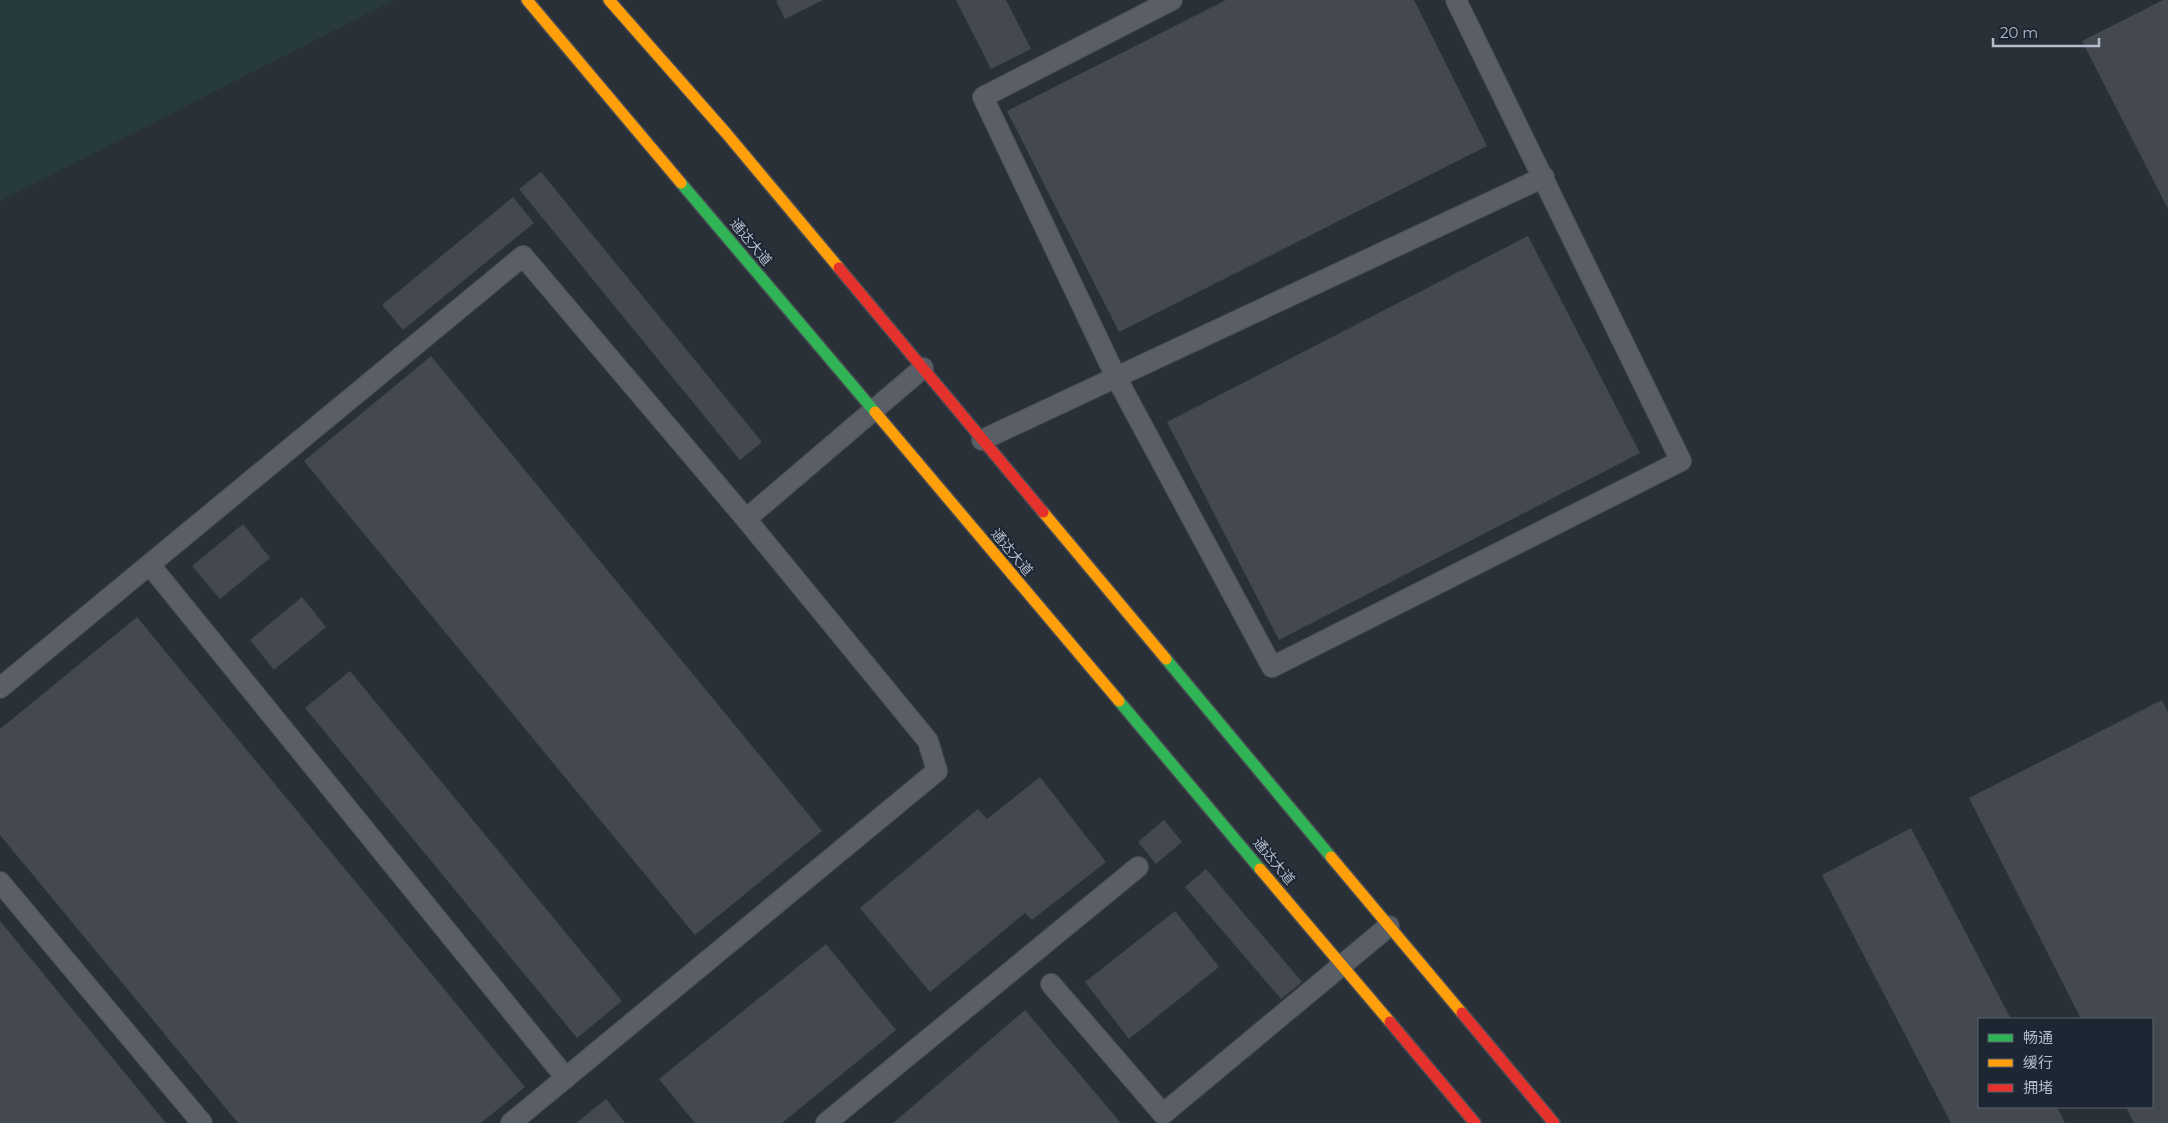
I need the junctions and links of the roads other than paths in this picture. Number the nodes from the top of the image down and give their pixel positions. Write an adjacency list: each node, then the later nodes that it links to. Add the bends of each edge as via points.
1 (527, 0): 8 (main road, 通达大道)
2 (609, 0): 6 (main road, via 726,133)
3 (1172, 0): 7 (lane, via 983,97)
4 (1456, 0): 5 (lane)
5 (1544, 177): 7 (lane); 7 (lane, via 1681,461 1272,667)
6 (923, 368): 8 (lane); 9 (main road)
7 (1116, 377): 9 (lane)
8 (873, 410): 10 (lane); 16 (main road, 通达大道)
9 (982, 440): 15 (main road)
10 (746, 519): 11 (lane, via 524,256); 18 (lane, via 928,741 937,771)
11 (150, 565): 12 (lane); 18 (lane)
12 (0, 688)
13 (1138, 867): 22 (lane)
14 (0, 882): 20 (lane)
15 (1390, 926): 16 (lane); 24 (main road)
16 (1342, 966): 19 (lane); 23 (main road, 通达大道)
17 (1052, 984): 19 (lane)
18 (566, 1078): 21 (lane)
19 (1167, 1119)
20 (202, 1123)
21 (511, 1123)
22 (826, 1123)
23 (1475, 1123)
24 (1554, 1123)

